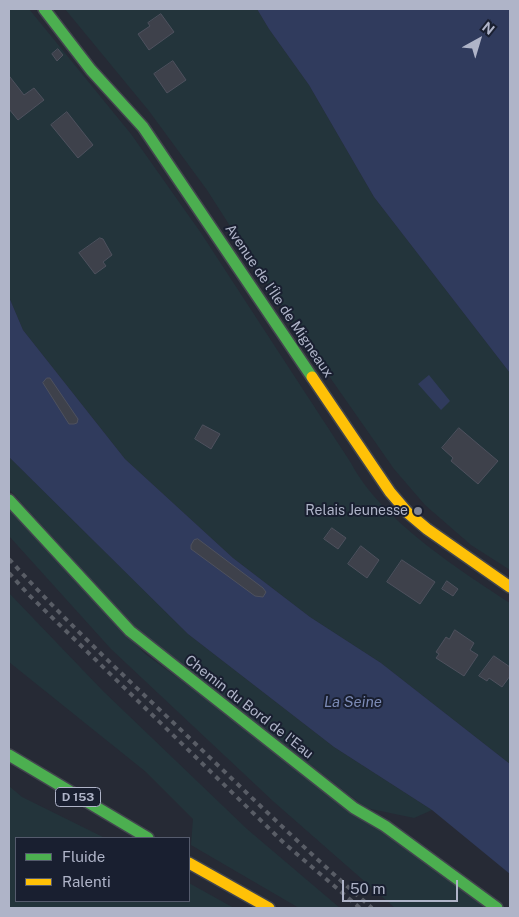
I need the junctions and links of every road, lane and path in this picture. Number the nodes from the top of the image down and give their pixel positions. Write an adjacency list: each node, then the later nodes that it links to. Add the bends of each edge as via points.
1 (44, 9): 3 (street, Avenue de l'Île de Migneaux, via 143,127 390,492 427,529)
2 (9, 500): 10 (street, Chemin du Bord de l'Eau, via 130,631 354,808 393,832)
3 (510, 587)
4 (9, 755): 7 (street, D 153)
5 (9, 768): 6 (street, D 153)
6 (139, 837)
7 (146, 837)
8 (190, 865): 9 (street)
9 (269, 908)
10 (497, 908)

